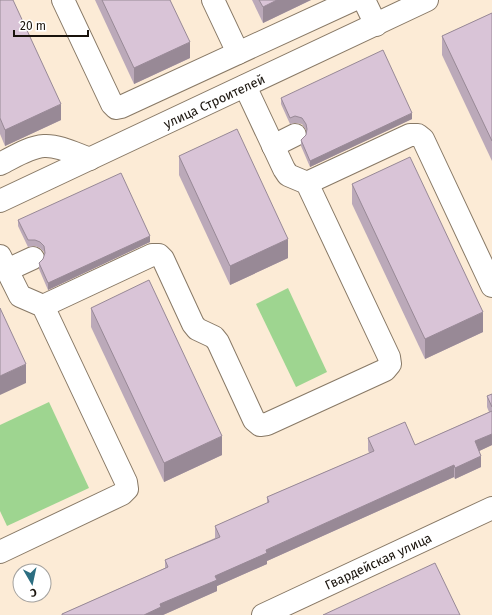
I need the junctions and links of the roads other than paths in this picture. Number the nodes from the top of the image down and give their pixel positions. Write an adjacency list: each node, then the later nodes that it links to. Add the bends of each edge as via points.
1 (63, 0): 7 (street, via 116,108 121,108)
2 (213, 0): 7 (street)
3 (353, 0): 7 (street)
4 (364, 0): 6 (street)
5 (427, 0): 6 (street, улица Строителей)
6 (376, 25): 8 (street, улица Строителей)
7 (238, 53)
8 (245, 86): 10 (street); 11 (street, улица Строителей)
9 (295, 135): 10 (street)
10 (273, 146): 13 (street, via 288,175)
11 (90, 159): 12 (street, via 52,146 44,146); 14 (street, улица Строителей)
12 (0, 164)
13 (308, 183): 17 (street, via 410,135 418,135 423,140); 18 (street, via 389,357 390,364 385,370 260,425 254,420 218,342 214,337 197,329 163,259 158,255 152,255)
14 (0, 201)
15 (33, 258): 16 (street)
16 (3, 263): 18 (street, via 20,296)
17 (492, 286)
18 (43, 306): 20 (street, via 126,482 127,489 122,494)
19 (492, 508): 21 (street, Гвардейская улица)
20 (0, 552)
21 (263, 615)

